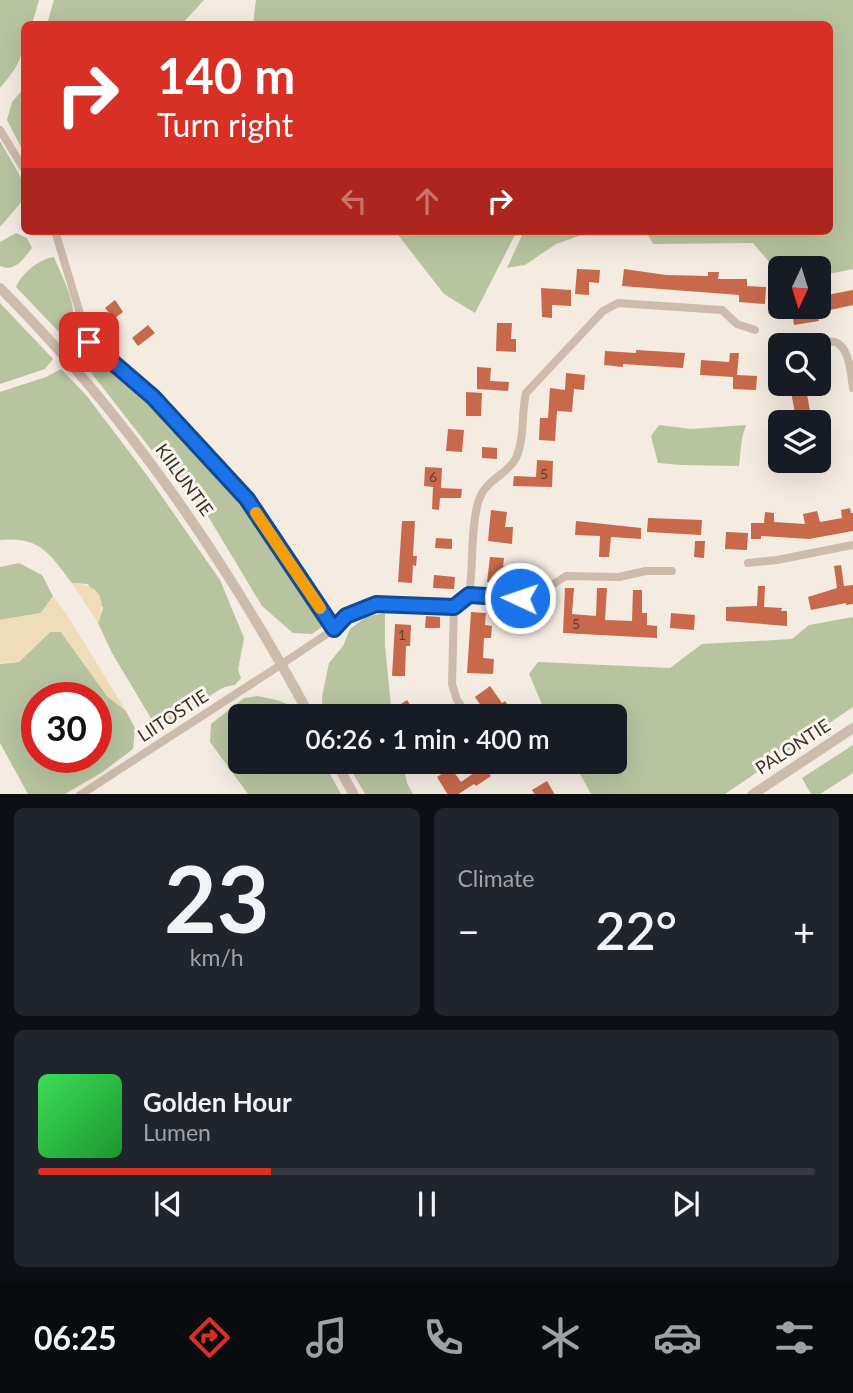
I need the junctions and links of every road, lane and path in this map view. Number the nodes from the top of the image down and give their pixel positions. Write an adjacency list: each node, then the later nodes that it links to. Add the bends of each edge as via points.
1 (0, 130): 2 (street)
2 (21, 164)
3 (56, 235): 6 (street)
4 (0, 288): 8 (street, KIILUNTIE)
5 (755, 330): 13 (street, via 737,324 722,310 618,303 603,311 526,393 515,460 486,484 478,500)
6 (89, 342): 8 (street); 15 (street, via 153,397 247,499)
7 (831, 342): 9 (street, via 841,346)
8 (69, 360): 16 (street, KIILUNTIE, via 225,568)
9 (853, 388)
10 (853, 545): 11 (street)
11 (748, 563)
12 (672, 571): 13 (street, via 620,577 566,576 541,592 520,598)
13 (469, 595): 14 (street)
14 (454, 607): 15 (street, LIITOSTIE, via 376,604 346,616); 18 (street, via 452,684)
15 (334, 629): 16 (street, LIITOSTIE)
16 (282, 664): 17 (street, KIILUNTIE); 21 (street, LIITOSTIE)
17 (304, 704)
18 (460, 704)
19 (853, 728): 23 (street, PALONTIE)
20 (342, 774): 22 (street)
21 (80, 794)
22 (354, 794)
23 (752, 794)

